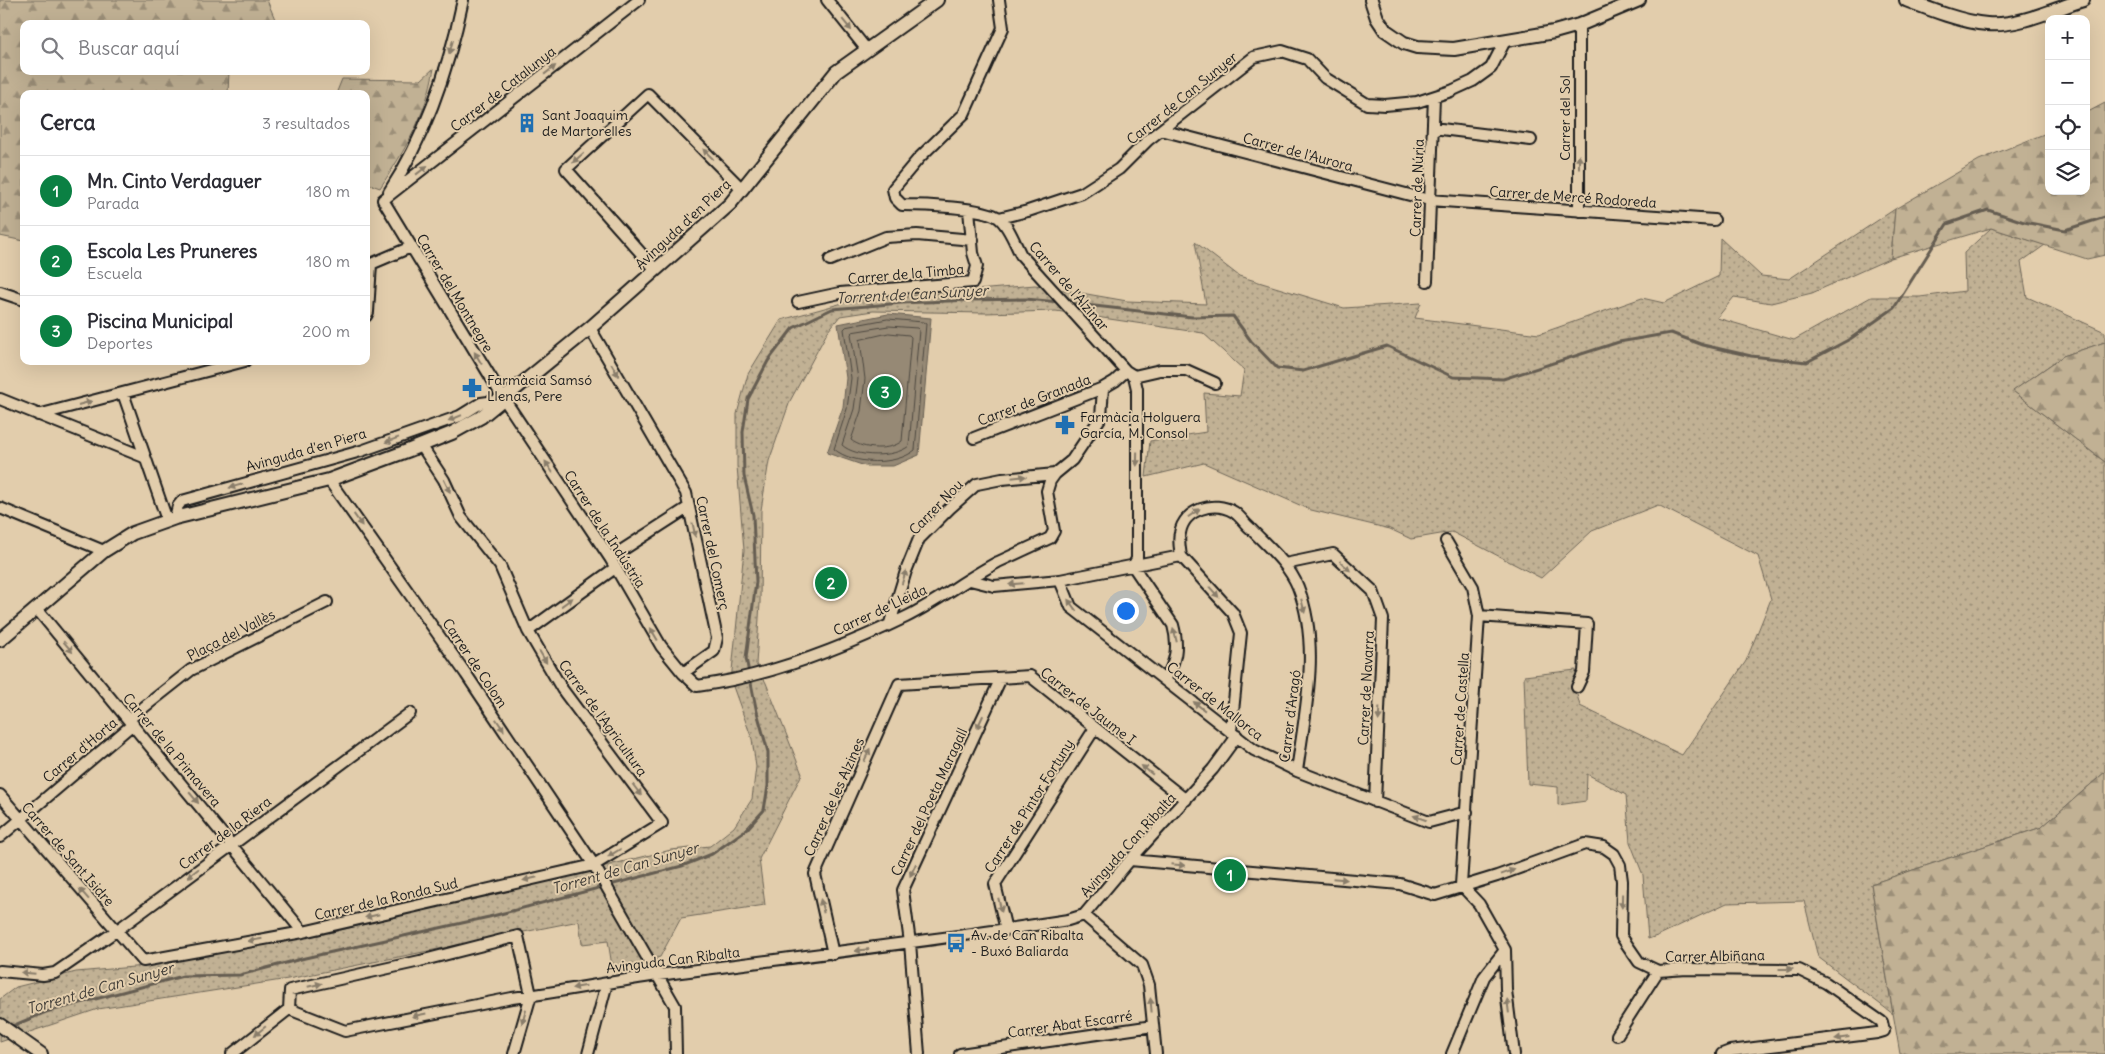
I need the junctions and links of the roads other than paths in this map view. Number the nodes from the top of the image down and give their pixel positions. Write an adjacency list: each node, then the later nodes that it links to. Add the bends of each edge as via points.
1 (462, 0): 18 (street, one-way to 18, via 446,67 424,128 402,172)
2 (639, 0): 18 (street, Carrer de Catalunya, one-way to 2)
3 (827, 0): 12 (street, one-way to 12)
4 (937, 0): 12 (street, Avinguda d'en Piera)
5 (999, 0): 20 (street, via 1003,28 964,114 893,189 895,198 902,205)
6 (1371, 0): 11 (street, via 1385,30 1404,43 1417,47 1454,49)
7 (1639, 0): 10 (street)
8 (2083, 0): 9 (street, via 2019,20 1988,24)
9 (1908, 1)
10 (1579, 25): 11 (street); 21 (street, Carrer del Sol, one-way to 10)
11 (1505, 41): 13 (street, Carrer de Can Sunyer, via 1491,68 1473,81)
12 (868, 50): 17 (street, Avinguda d'en Piera, via 836,72)
13 (1434, 97): 14 (street, Carrer de Núria); 15 (street, Carrer de Can Sunyer, via 1417,102 1367,104 1325,78 1308,59 1282,51 1254,56)
14 (1433, 128): 16 (street); 19 (street, Carrer de Núria)
15 (1160, 130): 19 (street, Carrer de l'Aurora); 22 (street, Carrer de Can Sunyer, via 1119,170 1082,193 1028,212)
16 (1531, 140)
17 (742, 189): 28 (street, Avinguda d'en Piera, via 730,204); 28 (street, one-way to 28, via 648,94 566,169)
18 (383, 200): 25 (street, Carrer del Montnegre)
19 (1429, 200): 21 (street, Carrer de Mercé Rodoreda); 29 (street, Carrer de Núria)
20 (969, 210): 22 (street); 24 (street, Carrer de la Timba)
21 (1579, 211): 23 (street, Carrer de Mercé Rodoreda)
22 (999, 218): 35 (street, Carrer de l'Alzinar, via 1021,255)
23 (1714, 220)
24 (973, 240): 26 (street, via 917,235 886,237); 32 (street, Carrer de la Timba, via 977,266 973,282 840,293)
25 (411, 247): 27 (street); 40 (street, Carrer del Montnegre, one-way to 25)
26 (830, 260)
27 (370, 262)
28 (656, 270): 33 (street, Avinguda d'en Piera)
29 (1427, 281)
30 (0, 292): 31 (street)
31 (20, 299)
32 (798, 302)
33 (590, 328): 40 (street, Avinguda d'en Piera); 51 (street, Carrer del Comerç, one-way to 51, via 686,493)
34 (230, 365): 38 (street)
35 (1130, 374): 36 (street, via 1186,370); 37 (street, Carrer de Granada); 58 (street, one-way to 58, via 1137,388 1137,559)
36 (1215, 383)
37 (1103, 388): 43 (street, Carrer de Granada); 46 (street, Carrer de Granada, via 1101,416 1072,460)
38 (124, 393): 41 (street, one-way to 38); 45 (street)
39 (0, 399): 41 (street)
40 (504, 400): 42 (street, Avinguda d'en Piera, one-way to 42, via 481,403); 44 (street, Avinguda d'en Piera, via 481,418); 56 (street, Carrer de la Indústria, one-way to 40)
41 (38, 415): 45 (street)
42 (438, 424): 44 (street); 48 (street, Avinguda d'en Piera, one-way to 48, via 361,451)
43 (974, 438)
44 (424, 444): 47 (street, Avinguda d'en Piera); 65 (street, Carrer de l'Agricultura, one-way to 65, via 461,516 500,566)
45 (144, 458): 49 (street)
46 (1055, 474): 59 (street, via 1047,491 1054,531 1050,538 997,563); 64 (street, Carrer Nou, one-way to 46, via 919,539 950,508 977,484)
47 (329, 480): 52 (street, Avinguda d'en Piera); 86 (street, Carrer de Colom, one-way to 86, via 461,667)
48 (182, 501): 49 (street, Avinguda d'en Piera); 52 (street)
49 (162, 507): 52 (street)
50 (0, 508): 54 (street)
51 (689, 508): 56 (street); 67 (street, Carrer del Comerç, one-way to 67, via 717,638 714,651)
52 (171, 519): 54 (street, Avinguda d'en Piera, via 133,533)
53 (1446, 542): 63 (street, Carrer de Castella, via 1473,587)
54 (104, 551): 62 (street, Avinguda d'en Piera)
55 (1181, 556): 57 (street, Carrer d'Aragó, one-way to 57, via 1179,534 1184,522 1195,510 1211,506 1234,512); 58 (street); 75 (street, one-way to 75, via 1233,613 1241,633)
56 (613, 563): 65 (street, one-way to 56); 67 (street, Carrer de la Indústria, one-way to 56, via 661,646)
57 (1284, 564): 76 (street, Carrer d'Aragó, one-way to 76, via 1298,586 1309,628 1310,676); 79 (street, Carrer de Navarra, one-way to 79, via 1333,554 1373,591 1383,619)
58 (1133, 566): 60 (street); 69 (street, one-way to 58, via 1178,647 1173,625)
59 (970, 580): 60 (street, one-way to 59, via 994,586); 64 (street, Carrer de Lleida)
60 (1060, 580): 69 (street, Carrer de Mallorca, one-way to 60, via 1071,607)
61 (327, 602): 73 (street, Plaça del Vallès, via 191,670)
62 (36, 610): 66 (street, Avinguda d'en Piera); 73 (street, Carrer de la Primavera, one-way to 73)
63 (1479, 616): 71 (street, via 1586,624 1584,672); 80 (street, Carrer de Castella)
64 (890, 623): 67 (street, Carrer de Lleida, via 846,643 731,682 697,686)
65 (528, 631): 82 (street, Carrer de l'Agricultura, one-way to 82, via 562,689)
66 (0, 640)
67 (683, 673)
68 (1001, 678): 70 (street, Carrer de Jaume I); 74 (street, Carrer de Jaume I, via 1030,676); 92 (street, Carrer del Poeta Maragall, one-way to 92, via 903,890)
69 (1165, 680): 75 (street, Carrer de Mallorca, one-way to 69)
70 (899, 684): 94 (street, Carrer de les Alzines, one-way to 70, via 815,874)
71 (1577, 687)
72 (410, 713): 84 (street, Carrer de la Riera)
73 (131, 722): 81 (street, Carrer d'Horta); 84 (street, Carrer de la Primavera, one-way to 84)
74 (1095, 728): 78 (street, Carrer de Jaume I, one-way to 74); 90 (street, Carrer de Pintor Fortuny, one-way to 90, via 995,884)
75 (1234, 734): 76 (street, Carrer de Mallorca, via 1254,750); 78 (street, Avinguda Can Ribalta, via 1213,769)
76 (1297, 772): 79 (street, Carrer de Mallorca)
77 (0, 795): 81 (street, Carrer de Sant Isidre)
78 (1186, 800): 85 (street, Avinguda Can Ribalta)
79 (1375, 802): 80 (street, Carrer de Mallorca, one-way to 79, via 1429,822)
80 (1467, 812): 87 (street, Carrer de Castella)
81 (20, 819): 83 (street, Carrer d'Horta); 89 (street, Carrer de Sant Isidre, one-way to 81)
82 (662, 823): 86 (street, Carrer de la Ronda Sud, one-way to 86)
83 (0, 836)
84 (232, 844): 89 (street, Carrer de la Riera, one-way to 89); 91 (street, Carrer de la Primavera)
85 (1130, 860): 87 (street, Carrer Albiñana, one-way to 87, via 1400,884 1435,895); 88 (street, Avinguda Can Ribalta)
86 (594, 865): 91 (street, Carrer de la Ronda Sud, one-way to 91); 97 (street, Carrer de Colom)
87 (1461, 885): 93 (street, via 1479,904); 96 (street, Carrer Albiñana, one-way to 96, via 1585,844 1604,847 1614,854 1620,865 1621,936 1639,962)
88 (1084, 915): 90 (street, Avinguda Can Ribalta); 102 (street, one-way to 88, via 1149,985 1142,965)
89 (116, 930): 91 (street, Carrer de la Ronda Sud, one-way to 89, via 143,961); 95 (street, Carrer de la Riera, one-way to 95, via 56,972 43,975)
90 (1006, 930): 92 (street, Avinguda Can Ribalta)
91 (303, 932)
92 (910, 943): 94 (street, Avinguda Can Ribalta, one-way to 94); 110 (street, Carrer del Poeta Maragall)
93 (1505, 950): 113 (street, via 1484,977); 114 (street, one-way to 93)
94 (834, 954): 97 (street, Avinguda Can Ribalta)
95 (0, 971)
96 (1658, 971): 103 (street); 115 (street, Carrer Albiñana, one-way to 115, via 1799,970 1826,983 1882,1022 1884,1031)
97 (659, 975): 98 (street, Avinguda Can Ribalta); 109 (street, Carrer de Colom, via 675,1006)
98 (607, 982): 99 (street, Avinguda Can Ribalta, one-way to 99); 108 (street)
99 (531, 995): 100 (street, Avinguda Can Ribalta, one-way to 100, via 345,1031); 100 (street, one-way to 99, via 290,990 518,936); 107 (street, one-way to 107)
100 (288, 1008): 106 (street, one-way to 106)
101 (0, 1025): 105 (street)
102 (1153, 1026): 104 (street, Carrer Abat Escarré); 112 (street)
103 (1617, 1034)
104 (1024, 1049): 111 (street, Carrer Abat Escarré)
105 (41, 1054)
106 (232, 1054)
107 (514, 1054)
108 (588, 1054)
109 (676, 1054)
110 (919, 1054)
111 (960, 1054)
112 (1156, 1054)
113 (1452, 1054)
114 (1514, 1054)
115 (1722, 1054)

